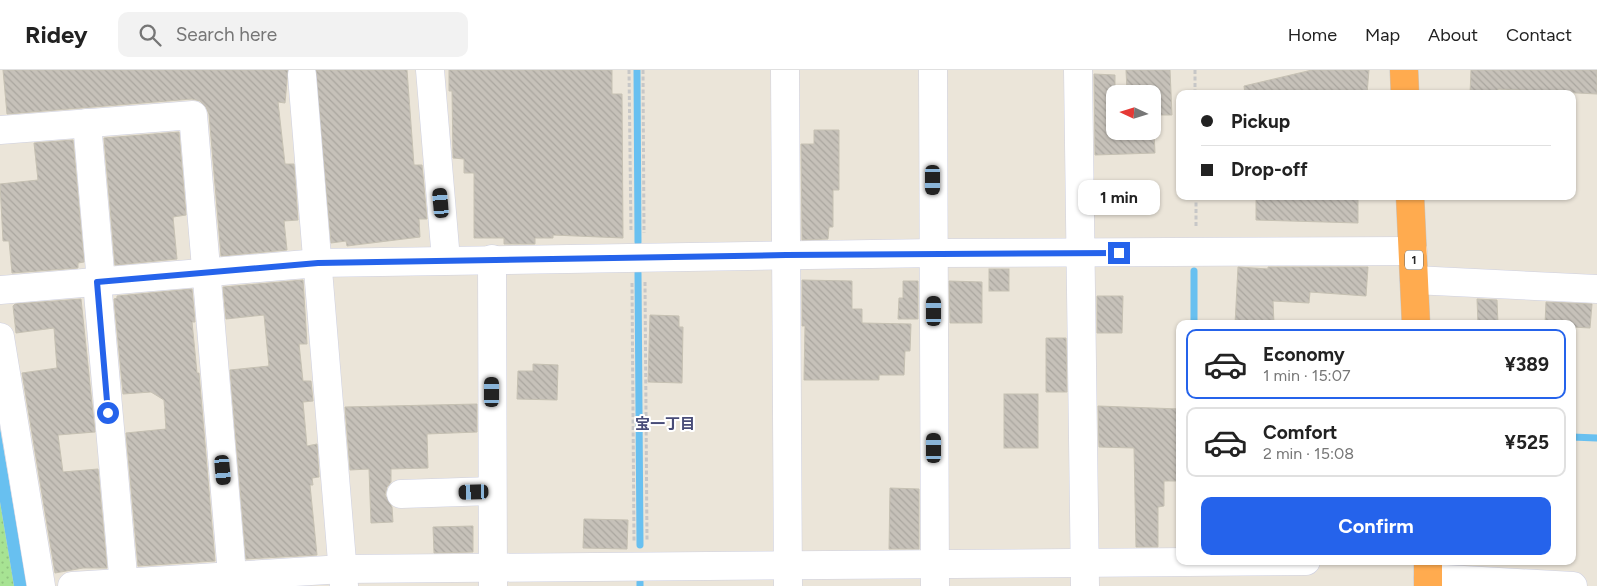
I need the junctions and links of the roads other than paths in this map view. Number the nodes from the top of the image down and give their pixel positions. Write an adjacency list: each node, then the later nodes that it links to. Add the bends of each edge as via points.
1 (430, 70): 15 (street)
2 (785, 70): 14 (street)
3 (933, 70): 12 (street)
4 (1078, 70): 13 (street)
5 (1404, 70): 7 (highway)
6 (302, 75): 17 (street)
7 (1405, 90)
8 (87, 123): 9 (street); 18 (street, via 193,114); 20 (street)
9 (0, 130)
10 (1410, 200): 11 (highway, 1)
11 (1413, 251): 13 (street); 19 (highway, 1)
12 (934, 253): 13 (street); 14 (street); 29 (street)
13 (1080, 254): 30 (street)
14 (786, 255): 16 (street); 32 (street)
15 (446, 260): 16 (street); 17 (street)
16 (492, 260): 25 (street)
17 (318, 263): 18 (street); 34 (street)
18 (207, 273): 20 (street); 35 (street)
19 (1414, 280): 22 (street); 23 (highway, 1)
20 (99, 282): 21 (street); 36 (street)
21 (0, 290)
22 (1597, 290)
23 (1416, 320)
24 (0, 337): 37 (street)
25 (492, 491): 26 (street); 33 (street)
26 (401, 494)
27 (1197, 565): 30 (street)
28 (1231, 565): 39 (street)
29 (935, 575): 30 (street); 32 (street)
30 (1085, 575)
31 (1428, 575): 40 (street)
32 (787, 576): 33 (street, via 641,567)
33 (492, 577): 34 (street)
34 (343, 578): 35 (street)
35 (232, 580): 36 (street)
36 (124, 584): 38 (street)
37 (41, 586)
38 (72, 586)
39 (1231, 586)
40 (1573, 586)

